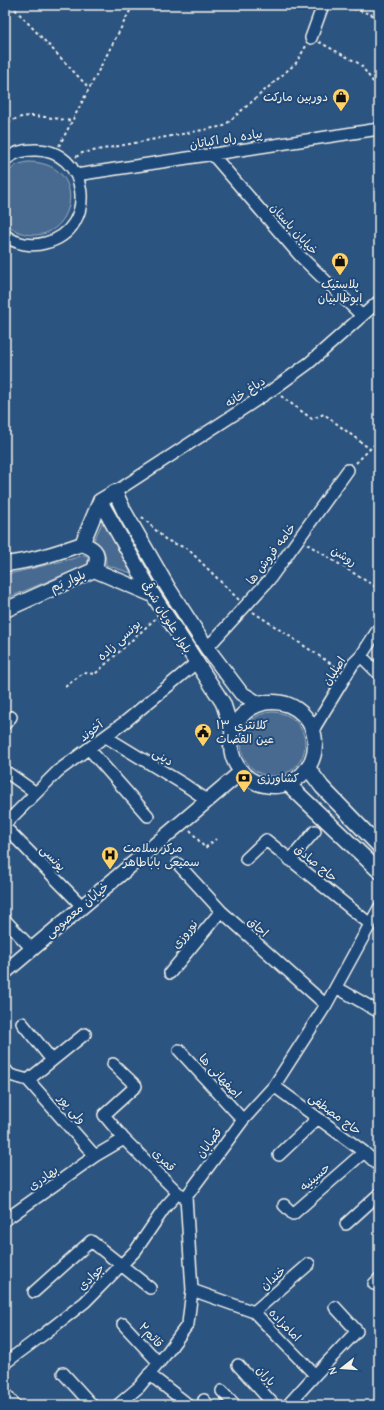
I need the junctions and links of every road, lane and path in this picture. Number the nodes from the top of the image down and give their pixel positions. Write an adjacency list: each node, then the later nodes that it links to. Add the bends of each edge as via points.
1 (11, 5): 7 (path)
2 (133, 5): 7 (path)
3 (324, 5): 6 (street)
4 (342, 5): 5 (path)
5 (379, 17)
6 (311, 38): 8 (path, via 360,64); 15 (path, via 296,63 224,126 82,153)
7 (90, 88): 9 (path)
8 (379, 90)
9 (72, 121): 10 (path, via 21,116); 12 (path)
10 (5, 128)
11 (379, 129): 13 (street, پیاده راه اکباتان)
12 (55, 154): 14 (street, via 40,149 24,150); 15 (street)
13 (212, 154): 16 (street, پیاده راه اکباتان); 19 (street, خیابان باستان, via 301,257)
14 (5, 160)
15 (67, 162): 16 (street)
16 (76, 174): 17 (street, via 82,190 81,206 76,220 66,233 53,242 38,245 22,244)
17 (5, 235)
18 (379, 301): 19 (street, دباغ خانه)
19 (361, 317): 20 (street, دباغ خانه, via 309,363)
20 (272, 390): 22 (path, via 312,419 324,414); 24 (street, دباغ خانه)
21 (379, 440): 22 (path)
22 (370, 449): 23 (path)
23 (348, 470): 26 (street, خامه فروش ها)
24 (115, 492): 25 (main road); 37 (main road, بلوار علویان شرقی, via 167,586)
25 (100, 501): 28 (main road); 32 (main road, بلوار علویان شرقی)
26 (299, 539): 31 (path, روشن); 33 (street, خامه فروش ها, via 269,580)
27 (166, 540): 33 (path, via 188,549)
28 (82, 544): 29 (main road, via 48,556); 30 (main road, via 95,551 97,560)
29 (5, 564)
30 (94, 570): 32 (main road, بلوار بَم); 34 (main road, بلوار بَم)
31 (379, 589)
32 (153, 595): 35 (main road, بلوار علویان شرقی)
33 (245, 607): 37 (street, خامه فروش ها); 40 (path)
34 (5, 610)
35 (163, 611): 39 (main road, بلوار علویان شرقی); 42 (path, یونسی زاده, via 95,674 83,673)
36 (379, 628): 38 (street, اصلیان)
37 (207, 648): 43 (main road, بلوار علویان شرقی, via 241,693)
38 (361, 656): 40 (street, اصلیان); 41 (street)
39 (196, 663): 45 (main road, بلوار علویان شرقی, via 223,704); 46 (street, آخوند)
40 (347, 674): 44 (street, اصلیان)
41 (379, 674)
42 (65, 687)
43 (259, 704): 44 (main road, via 272,702 297,709); 45 (main road, via 247,711 238,721)
44 (313, 730): 48 (main road, via 314,756)
45 (233, 733): 50 (main road, via 231,746)
46 (106, 737): 47 (street, آخوند); 53 (street, دینی)
47 (90, 748): 52 (street, آخوند, via 58,771); 54 (street)
48 (308, 768): 51 (main road, via 299,778); 61 (main road, via 322,787)
49 (5, 771): 52 (street)
50 (241, 772): 51 (main road, via 262,785); 53 (main road, خیابان معصومی)
51 (288, 784): 65 (main road)
52 (36, 793): 56 (street, آخوند)
53 (207, 800): 55 (main road, خیابان معصومی)
54 (148, 816)
55 (183, 822): 59 (path, via 206,848); 60 (main road, خیابان معصومی)
56 (5, 824)
57 (5, 827): 66 (street, یونسی)
58 (315, 831): 63 (street)
59 (216, 839)
60 (158, 841): 64 (path); 66 (main road, خیابان معصومی)
61 (379, 846)
62 (246, 859): 63 (street, حاج صادق, via 266,840)
63 (290, 860): 70 (street, حاج صادق)
64 (178, 864): 68 (street, اجاق)
65 (379, 871)
66 (82, 906): 71 (main road, خیابان معصومی)
67 (379, 908): 70 (street, قصابان)
68 (221, 911): 73 (street, نوروزی); 75 (street, اجاق)
69 (5, 920): 71 (street)
70 (370, 924): 74 (street, قصابان)
71 (32, 949): 72 (main road, خیابان معصومی)
72 (5, 972)
73 (170, 973)
74 (336, 987): 75 (street, قصابان); 76 (street)
75 (326, 1005): 84 (street, قصابان)
76 (379, 1012)
77 (22, 1023): 80 (street)
78 (85, 1034): 80 (street)
79 (179, 1050): 86 (street, اصفهانی ها)
80 (52, 1060): 83 (street)
81 (113, 1064): 87 (street, قمری, via 136,1086 104,1115)
82 (5, 1069): 83 (street, via 10,1075)
83 (28, 1080): 90 (street, ولی پور)
84 (274, 1086): 85 (street, حاج مصطفی); 86 (street, قصابان)
85 (318, 1118): 88 (street, حاج مصطفی); 89 (street)
86 (243, 1120): 93 (street, قصابان)
87 (124, 1139): 90 (street, بهادری); 93 (street, قمری)
88 (364, 1152): 91 (street, حاج مصطفی); 94 (street, حسینیه, via 293,1214)
89 (279, 1155)
90 (95, 1156): 95 (street, بهادری)
91 (379, 1166)
92 (379, 1194): 96 (street)
93 (182, 1195): 98 (street, جوادی, via 166,1206 136,1250); 100 (street)
94 (284, 1205)
95 (5, 1220)
96 (346, 1224)
97 (309, 1264): 103 (street, خندان)
98 (122, 1265): 99 (street); 101 (street, via 91,1241); 105 (street, جوادی, via 85,1302)
99 (150, 1288)
100 (192, 1290): 103 (street, امامزاده); 106 (street, via 188,1324)
101 (34, 1292)
102 (335, 1307): 110 (street, via 357,1331)
103 (254, 1312): 110 (street, امامزاده)
104 (123, 1324): 106 (street, قائم۲)
105 (5, 1363)
106 (159, 1363): 109 (street)
107 (238, 1365): 119 (street, باران)
108 (63, 1372): 116 (street)
109 (149, 1374): 113 (street); 114 (street)
110 (315, 1375): 120 (street)
111 (222, 1391): 118 (street)
112 (5, 1395): 115 (main road)
113 (131, 1401): 117 (street)
114 (185, 1402)
115 (13, 1405)
116 (92, 1405)
117 (118, 1405)
118 (235, 1405)
119 (274, 1405)
120 (288, 1405)

